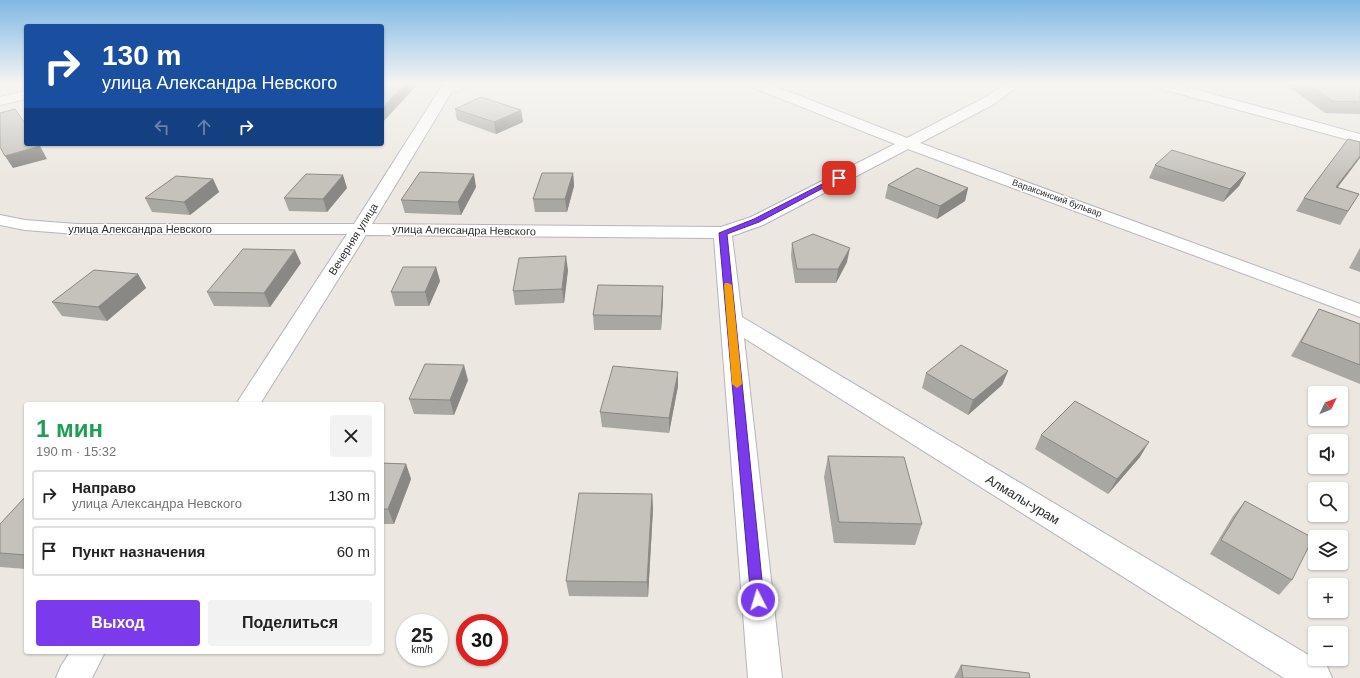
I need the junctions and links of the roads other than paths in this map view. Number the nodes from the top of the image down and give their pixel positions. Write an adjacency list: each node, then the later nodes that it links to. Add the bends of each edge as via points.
1 (431, 115): 8 (street, Вечерняя улица)
2 (835, 115): 6 (street, Вараксинский бульвар)
3 (962, 115): 6 (street, улица Александра Невского)
4 (1271, 115): 5 (street)
5 (1360, 139)
6 (907, 143): 9 (street, улица Александра Невского, via 757,221); 10 (street, Вараксинский бульвар)
7 (0, 220): 8 (street, улица Александра Невского, via 25,226 76,229)
8 (360, 229): 9 (street, улица Александра Невского); 12 (street, Вечерняя улица)
9 (723, 233): 11 (street)
10 (1360, 311)
11 (731, 320): 15 (street); 16 (street, Алмалы-урам)
12 (249, 402)
13 (88, 654): 14 (street)
14 (72, 678)
15 (765, 678)
16 (1315, 678)

